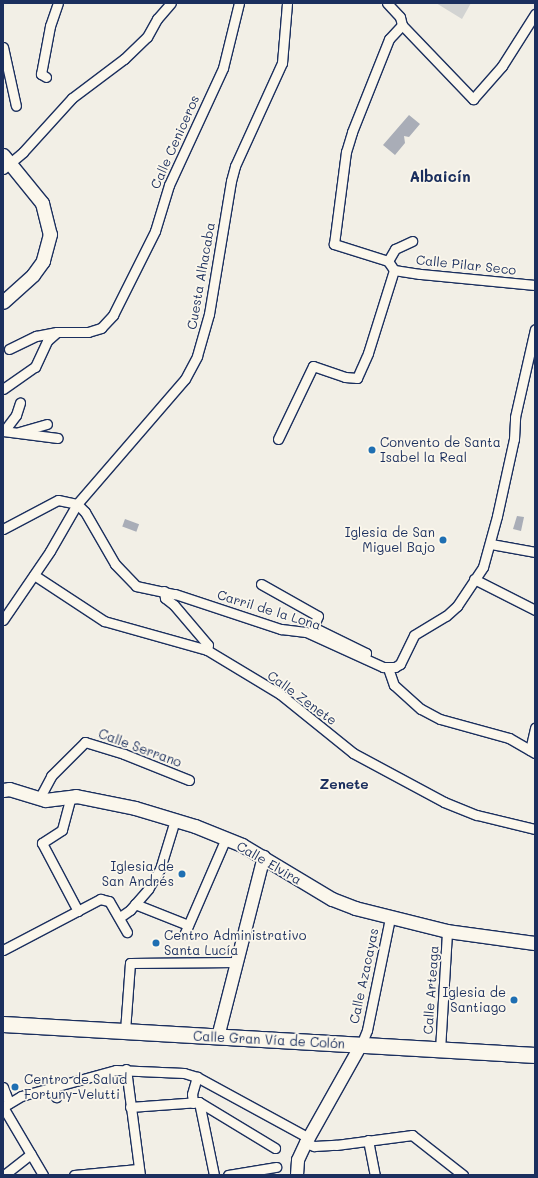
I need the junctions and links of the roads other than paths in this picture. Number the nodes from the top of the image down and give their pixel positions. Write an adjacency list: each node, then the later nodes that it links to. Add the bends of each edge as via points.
1 (58, 3): 9 (street, via 50,26 41,74)
2 (171, 3): 11 (street, via 157,18 147,37 124,59 85,85 23,152)
3 (239, 3): 18 (street, Calle Ceniceros, via 223,68 169,185 155,231 127,290 113,315 101,328 88,332)
4 (287, 3): 27 (street, Cuesta Alhacaba, via 282,63 235,166 231,181 209,314 197,356 185,379)
5 (387, 3): 7 (street, via 400,17)
6 (535, 14): 7 (street, via 502,66 473,99)
7 (402, 25): 13 (street, via 389,40 346,152 334,244)
8 (3, 51): 10 (street)
9 (46, 77)
10 (16, 106)
11 (5, 162): 16 (main road, via 42,204 50,234 43,261)
12 (412, 241): 13 (street, via 395,249)
13 (388, 261): 14 (street)
14 (394, 270): 15 (street, Calle Pilar Seco); 26 (street, via 368,353 356,378 313,366)
15 (535, 285)
16 (3, 302)
17 (535, 329): 29 (street)
18 (57, 332): 19 (street, via 36,336); 20 (street, via 47,341 35,367)
19 (9, 349)
20 (3, 389)
21 (20, 403): 23 (street, via 16,415)
22 (47, 424): 24 (street)
23 (3, 431): 24 (street)
24 (18, 432): 25 (street)
25 (58, 438)
26 (278, 439)
27 (77, 504): 28 (street, via 58,500); 31 (street, Cuesta Alhacaba); 34 (street, Carril de la Lona, via 85,512 121,572 140,588)
28 (3, 529)
29 (491, 544): 30 (street); 32 (street)
30 (535, 552)
31 (34, 575): 36 (street, Cuesta Alhacaba); 37 (street, Calle Zenete, via 104,621)
32 (476, 580): 35 (street); 39 (street, via 457,606 446,616 414,635 400,664)
33 (261, 584): 38 (street, Carril de la Lona, via 318,616 313,627 366,653)
34 (164, 591): 37 (street, via 164,598 174,605 208,645); 38 (street, Carril de la Lona, via 281,629 306,632)
35 (535, 610)
36 (3, 620)
37 (207, 650): 47 (street, Calle Zenete, via 280,694 353,753 406,783 477,815)
38 (364, 658): 39 (street, Carril de la Lona)
39 (388, 668): 41 (street, via 394,685 421,709 440,719 510,738)
40 (535, 728): 41 (street)
41 (532, 752)
42 (189, 780): 45 (street, Calle Serrano, via 124,754 85,742 51,776)
43 (3, 790): 45 (main road, Calle Elvira, via 9,789)
44 (71, 796): 45 (main road, Calle Elvira); 46 (main road, Calle Elvira, via 135,808); 51 (street, via 62,830 42,843)
45 (39, 799)
46 (175, 820): 48 (main road, Calle Elvira); 50 (street, via 160,868)
47 (535, 829)
48 (226, 838): 49 (main road, Calle Elvira); 54 (street)
49 (264, 858): 53 (main road, Calle Elvira, via 332,899); 60 (street)
50 (136, 904): 52 (street); 54 (street)
51 (78, 911): 52 (street, via 100,899 109,901); 59 (street)
52 (120, 917): 56 (street)
53 (390, 918): 55 (main road, Calle Elvira); 64 (street, Calle Azacayas, via 367,1030)
54 (188, 925): 57 (street)
55 (448, 931): 58 (main road, Calle Elvira); 65 (street, Calle Arteaga)
56 (127, 932)
57 (184, 935)
58 (535, 943)
59 (3, 950)
60 (237, 962): 62 (street, via 130,962); 63 (street)
61 (3, 1024): 62 (main road, Calle Gran Vía de Colón)
62 (125, 1031): 63 (main road, Calle Gran Vía de Colón)
63 (218, 1037): 64 (main road, Calle Gran Vía de Colón)
64 (361, 1045): 65 (main road, Calle Gran Vía de Colón); 76 (street, Calle Azacayas)
65 (440, 1050): 66 (main road, Calle Gran Vía de Colón)
66 (535, 1055)
67 (126, 1069): 68 (street, via 184,1073); 69 (street); 74 (street)
68 (197, 1077): 72 (street, via 192,1094); 76 (street)
69 (52, 1086): 71 (street); 73 (street, via 21,1096)
70 (3, 1087): 73 (street)
71 (56, 1097)
72 (196, 1103): 74 (street); 77 (street); 85 (street)
73 (5, 1105): 78 (street)
74 (130, 1107): 81 (street)
75 (368, 1140): 76 (street, via 314,1146); 87 (street); 88 (street, via 412,1135)
76 (307, 1141): 80 (street, Calle Azacayas)
77 (275, 1148)
78 (31, 1154): 82 (street); 83 (street)
79 (276, 1167): 86 (street)
80 (296, 1170)
81 (139, 1172): 84 (street)
82 (4, 1175)
83 (43, 1175)
84 (74, 1175)
85 (214, 1175)
86 (228, 1175)
87 (375, 1175)
88 (463, 1175)

